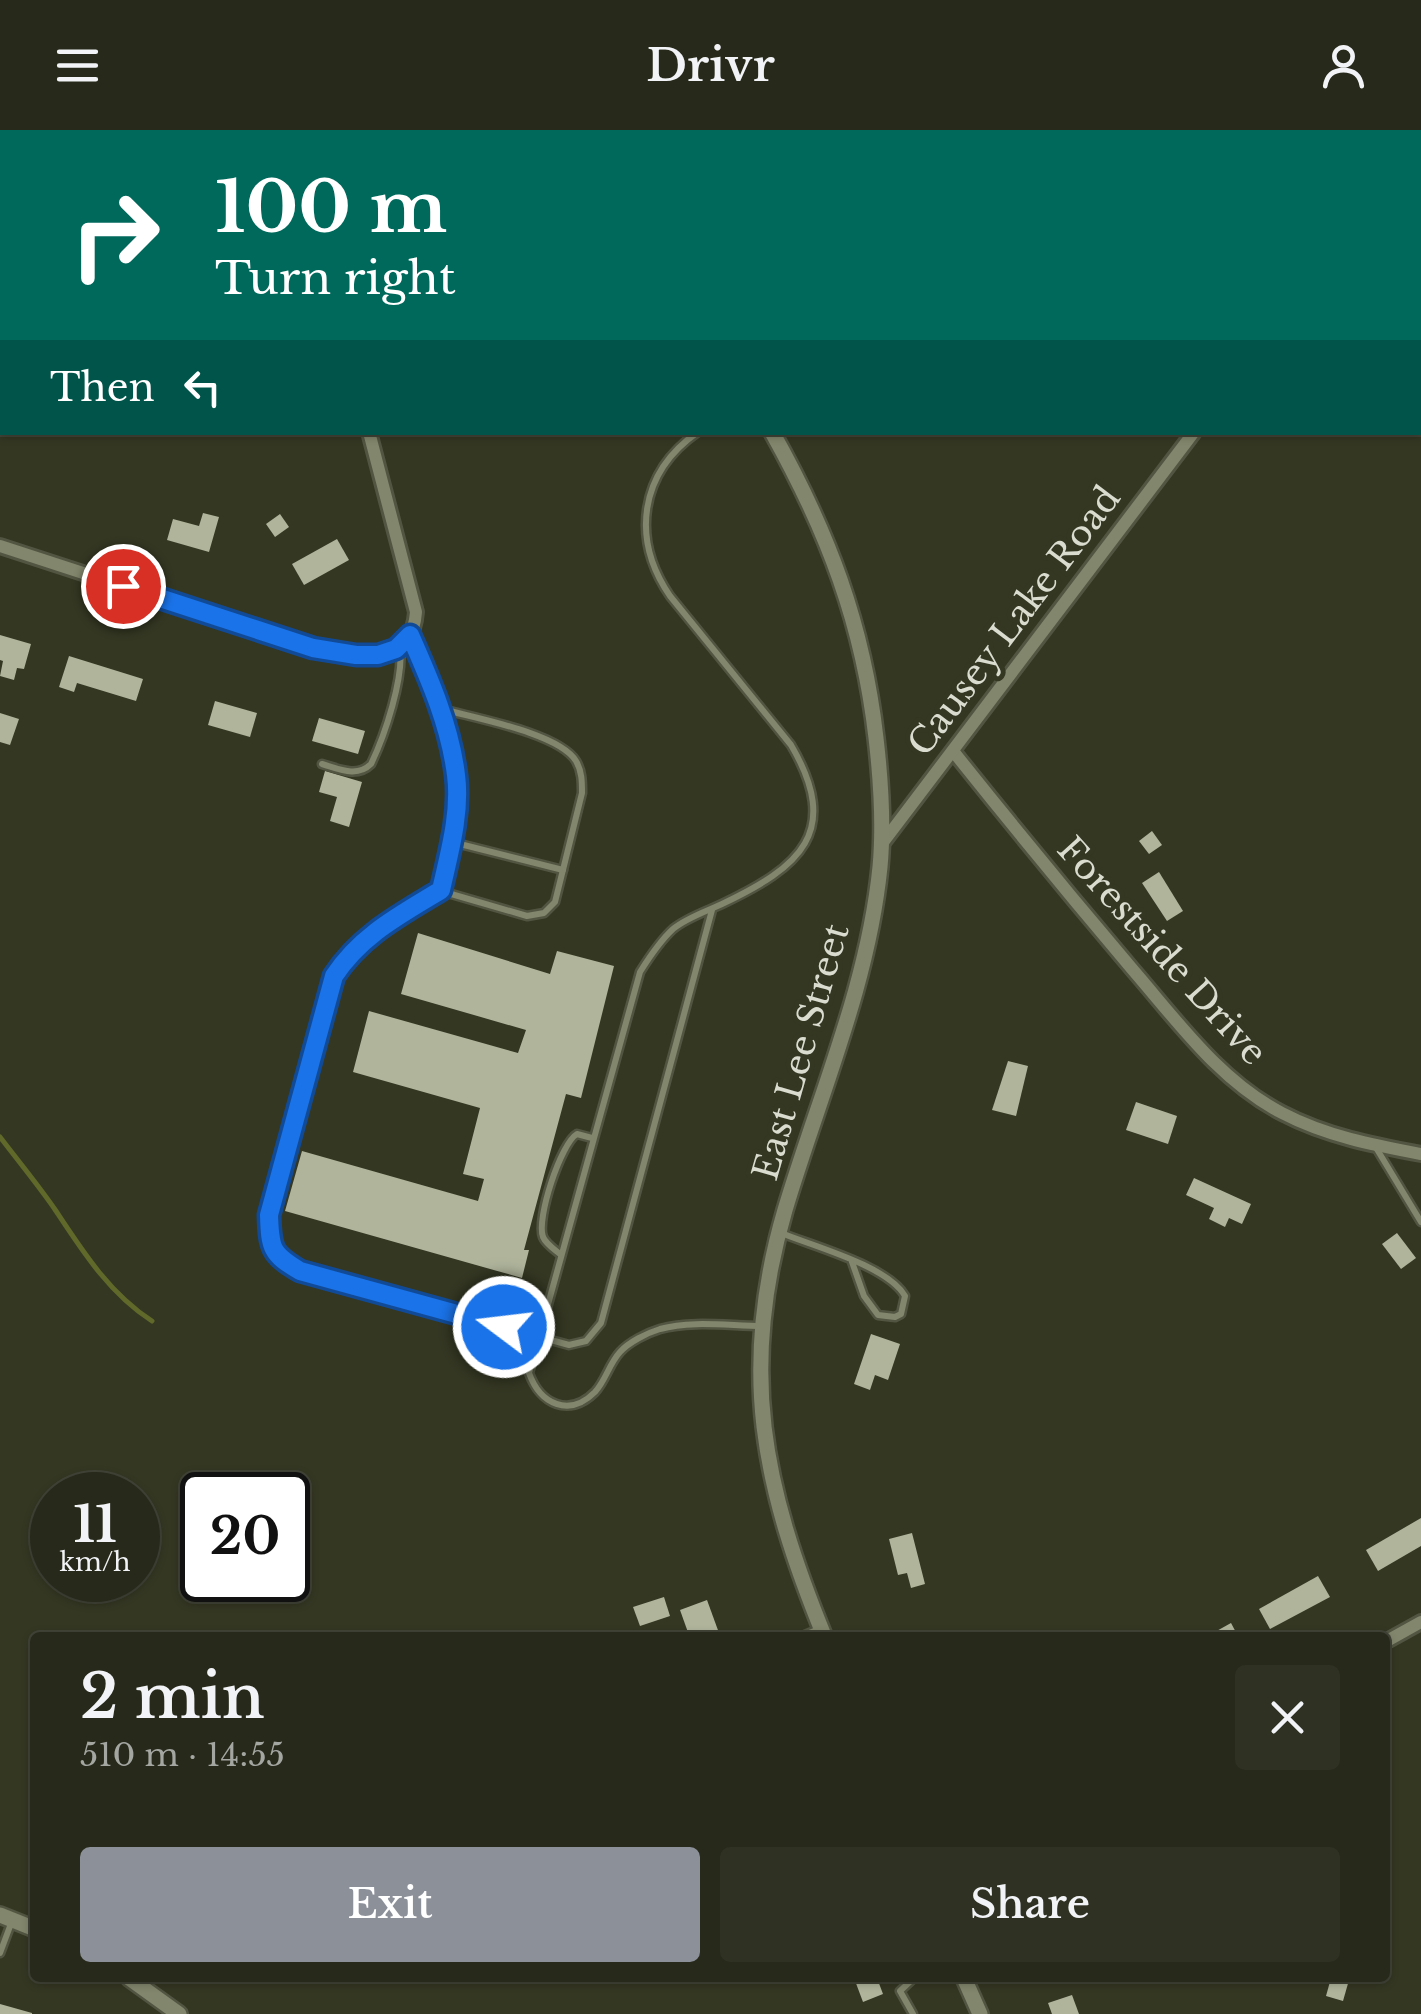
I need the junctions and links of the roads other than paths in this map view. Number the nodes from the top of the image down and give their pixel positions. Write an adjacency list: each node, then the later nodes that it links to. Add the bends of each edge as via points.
1 (370, 435): 6 (street, via 416,612)
2 (694, 435): 15 (lane, via 678,446 654,484 644,532 648,554 670,596 791,746 814,800 800,853 776,877)
3 (774, 435): 12 (street, East Lee Street, via 824,535 857,628 870,686)
4 (1192, 435): 9 (street, Causey Lake Road)
5 (0, 546): 7 (street, via 313,648 378,655)
6 (410, 635): 7 (street); 8 (lane)
7 (398, 648): 10 (lane, via 400,672 371,764 354,773)
8 (442, 709): 11 (lane, via 457,778); 13 (lane, via 560,745 576,760 582,793)
9 (953, 751): 12 (street, Causey Lake Road); 17 (street, Forestside Drive, via 1206,1055 1280,1112)
10 (322, 764)
11 (452, 842): 13 (lane); 14 (lane)
12 (881, 844): 20 (street, East Lee Street, via 858,985)
13 (563, 870): 14 (lane, via 555,902 527,916)
14 (441, 890): 24 (lane, via 369,934 334,976 269,1215 270,1244 279,1259 300,1271)
15 (712, 908): 16 (lane, via 676,926 640,972); 24 (lane, via 601,1323 586,1341)
16 (592, 1138): 21 (lane); 21 (lane, via 577,1134 566,1143 546,1207 542,1234)
17 (1374, 1145): 18 (street, Forestside Drive); 19 (lane)
18 (1421, 1154)
19 (1421, 1222)
20 (780, 1232): 22 (lane); 23 (street, East Lee Street)
21 (560, 1254): 24 (lane)
22 (852, 1262): 22 (lane, via 902,1290 902,1314 878,1315)
23 (763, 1326): 24 (lane, via 661,1329 621,1350 593,1394 569,1406 540,1396 534,1387 529,1373); 26 (street, East Lee Street, via 768,1466)
24 (538, 1336)
25 (1421, 1622): 27 (street)
26 (823, 1632)
27 (1390, 1639)
28 (6, 1918): 29 (street); 30 (lane)
29 (30, 1927)
30 (0, 1953)
31 (135, 1982): 35 (street)
32 (910, 1982): 36 (lane, via 900,1991)
33 (965, 1982): 34 (street)
34 (975, 2013)
35 (179, 2014)
36 (913, 2014)

